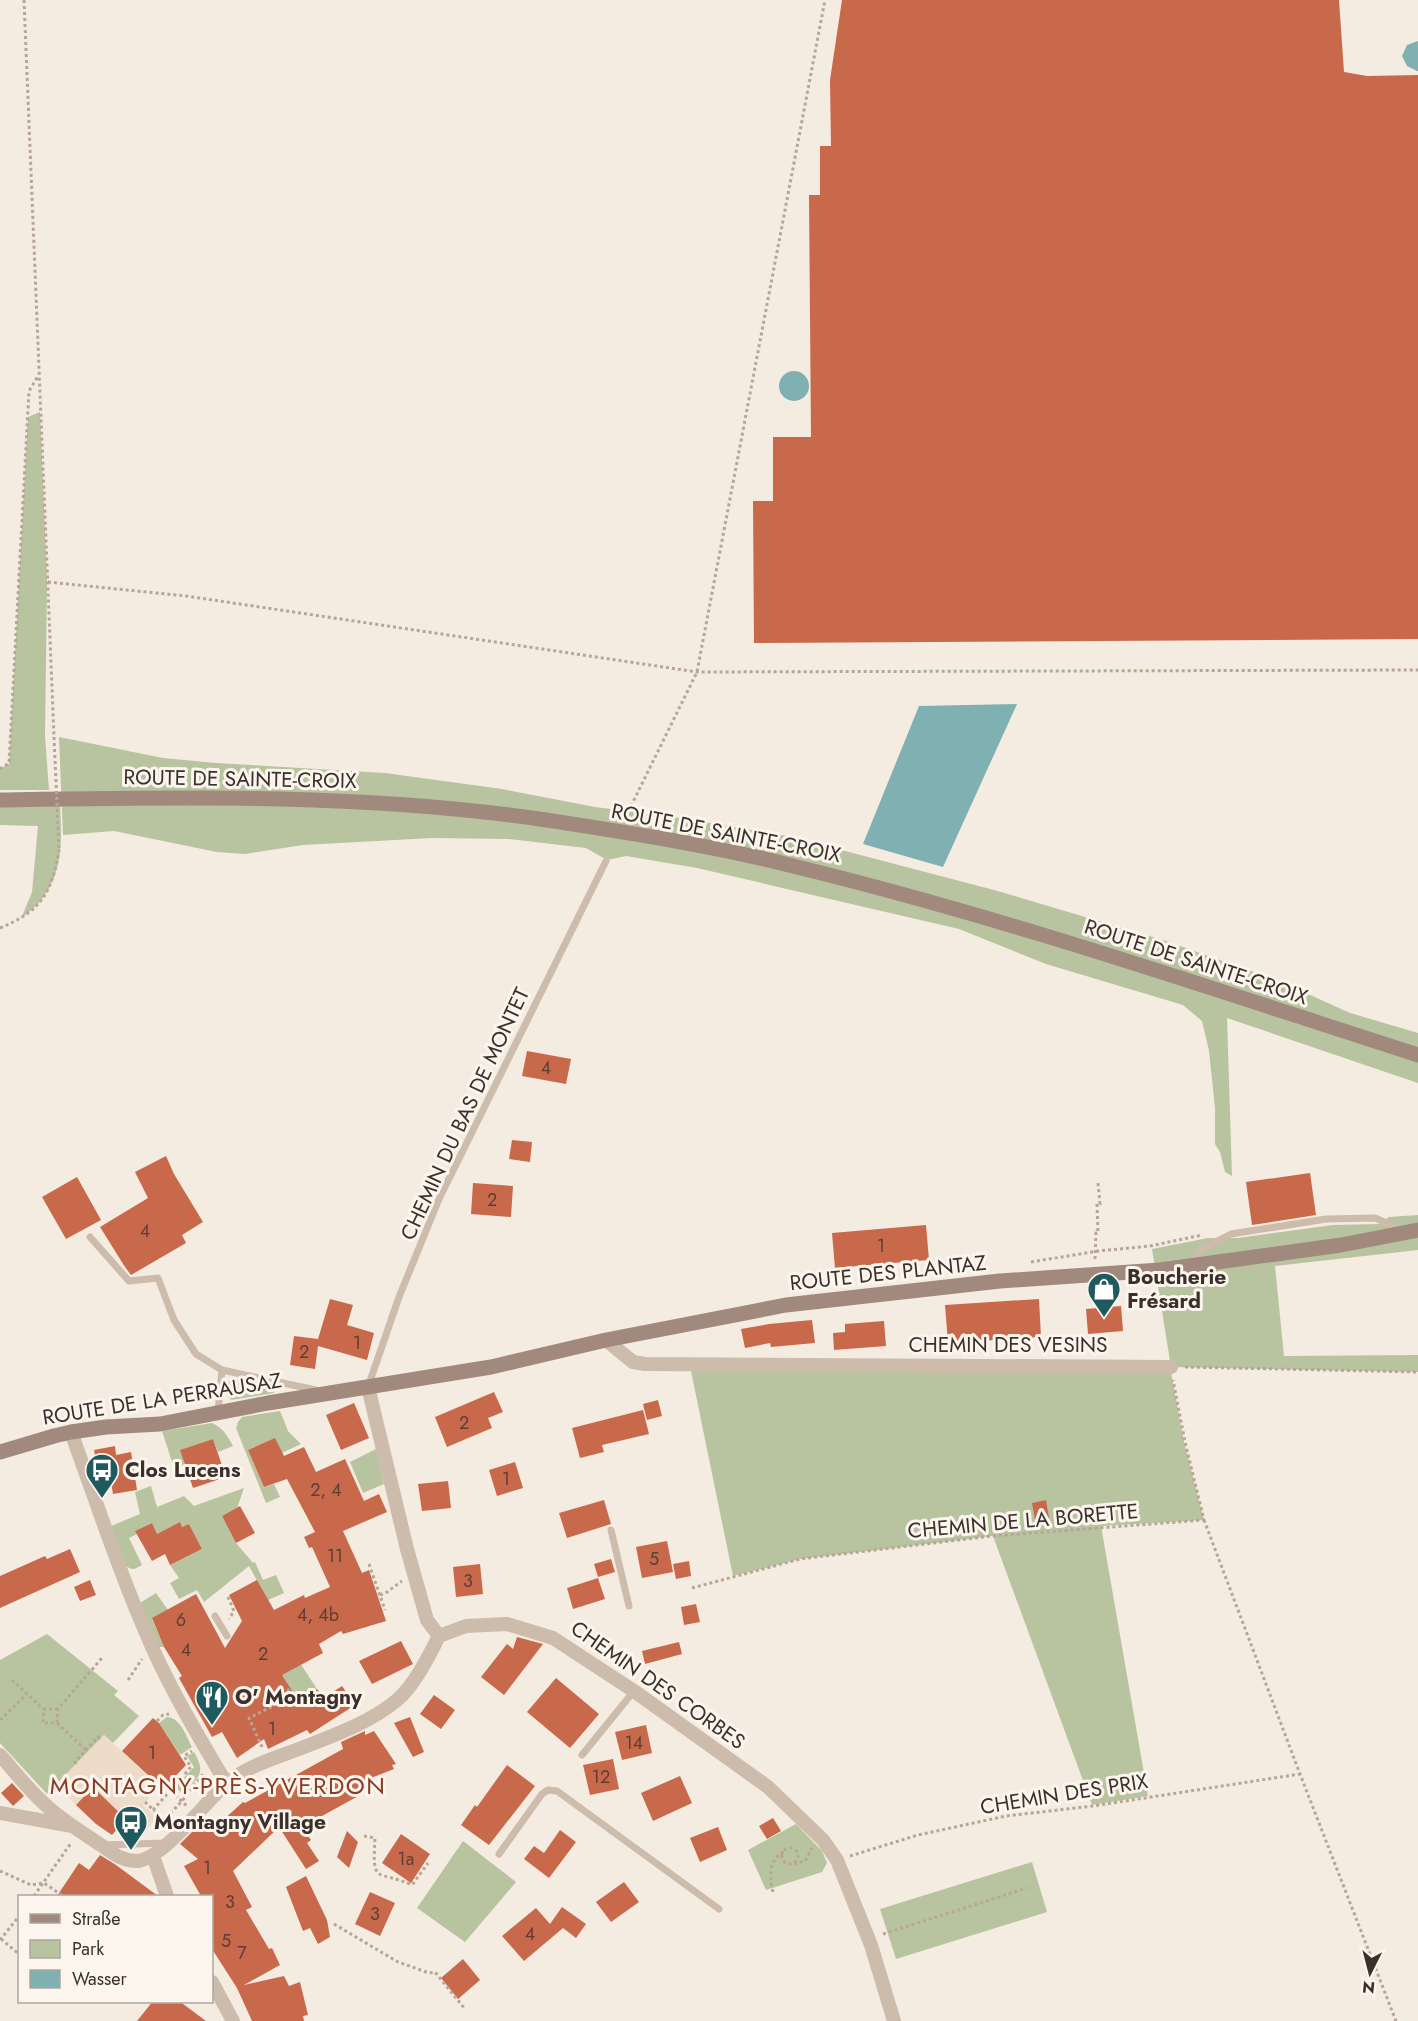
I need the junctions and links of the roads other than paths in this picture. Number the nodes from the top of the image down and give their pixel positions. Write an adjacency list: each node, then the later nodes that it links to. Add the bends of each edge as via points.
1 (0, 800): 3 (main road, ROUTE DE SAINTE-CROIX, via 193,796 393,804 544,820 694,845 857,882 1009,924)
2 (606, 861): 10 (lane, CHEMIN DU BAS DE MONTET, via 439,1199)
3 (1418, 1055)
4 (1413, 1231): 6 (main road, ROUTE DES PLANTAZ); 6 (lane, via 1376,1218 1326,1219 1231,1234 1203,1249)
5 (90, 1237): 9 (lane, via 129,1281 158,1278 174,1320 196,1354)
6 (1189, 1266): 7 (main road, ROUTE DES PLANTAZ, via 1000,1281 786,1305)
7 (606, 1340): 8 (street, CHEMIN DES VESINS, via 633,1362 645,1364); 10 (main road, ROUTE DES PLANTAZ, via 491,1367)
8 (1171, 1367)
9 (222, 1370): 11 (lane); 12 (lane)
10 (368, 1387): 11 (main road, ROUTE DE LA PERRAUSAZ); 19 (street, via 427,1620)
11 (330, 1394): 12 (main road, ROUTE DE LA PERRAUSAZ)
12 (218, 1412): 13 (main road, ROUTE DE LA PERRAUSAZ, via 160,1424)
13 (71, 1432): 14 (main road, ROUTE DE LA PERRAUSAZ); 23 (street, via 151,1645)
14 (0, 1452)
15 (611, 1530): 16 (lane)
16 (629, 1606)
17 (215, 1616): 18 (lane)
18 (227, 1636)
19 (439, 1636): 20 (street, CHEMIN DES CORBES, via 466,1626 507,1624 554,1638); 23 (street, via 398,1700 370,1718 267,1760)
20 (634, 1691): 22 (lane); 34 (street, CHEMIN DES CORBES, via 768,1788 823,1840 837,1860 868,1938)
21 (0, 1755): 25 (street, via 48,1808)
22 (582, 1755)
23 (226, 1784): 26 (street)
24 (0, 1813): 25 (street)
25 (77, 1829): 27 (street)
26 (172, 1838): 27 (lane); 29 (street)
27 (101, 1845): 29 (street, via 122,1859 138,1861)
28 (499, 1854): 31 (lane, via 542,1794 557,1791)
29 (153, 1856): 30 (street)
30 (167, 1895)
31 (719, 1909)
32 (213, 1984): 33 (street)
33 (230, 2020)
34 (894, 2021)

